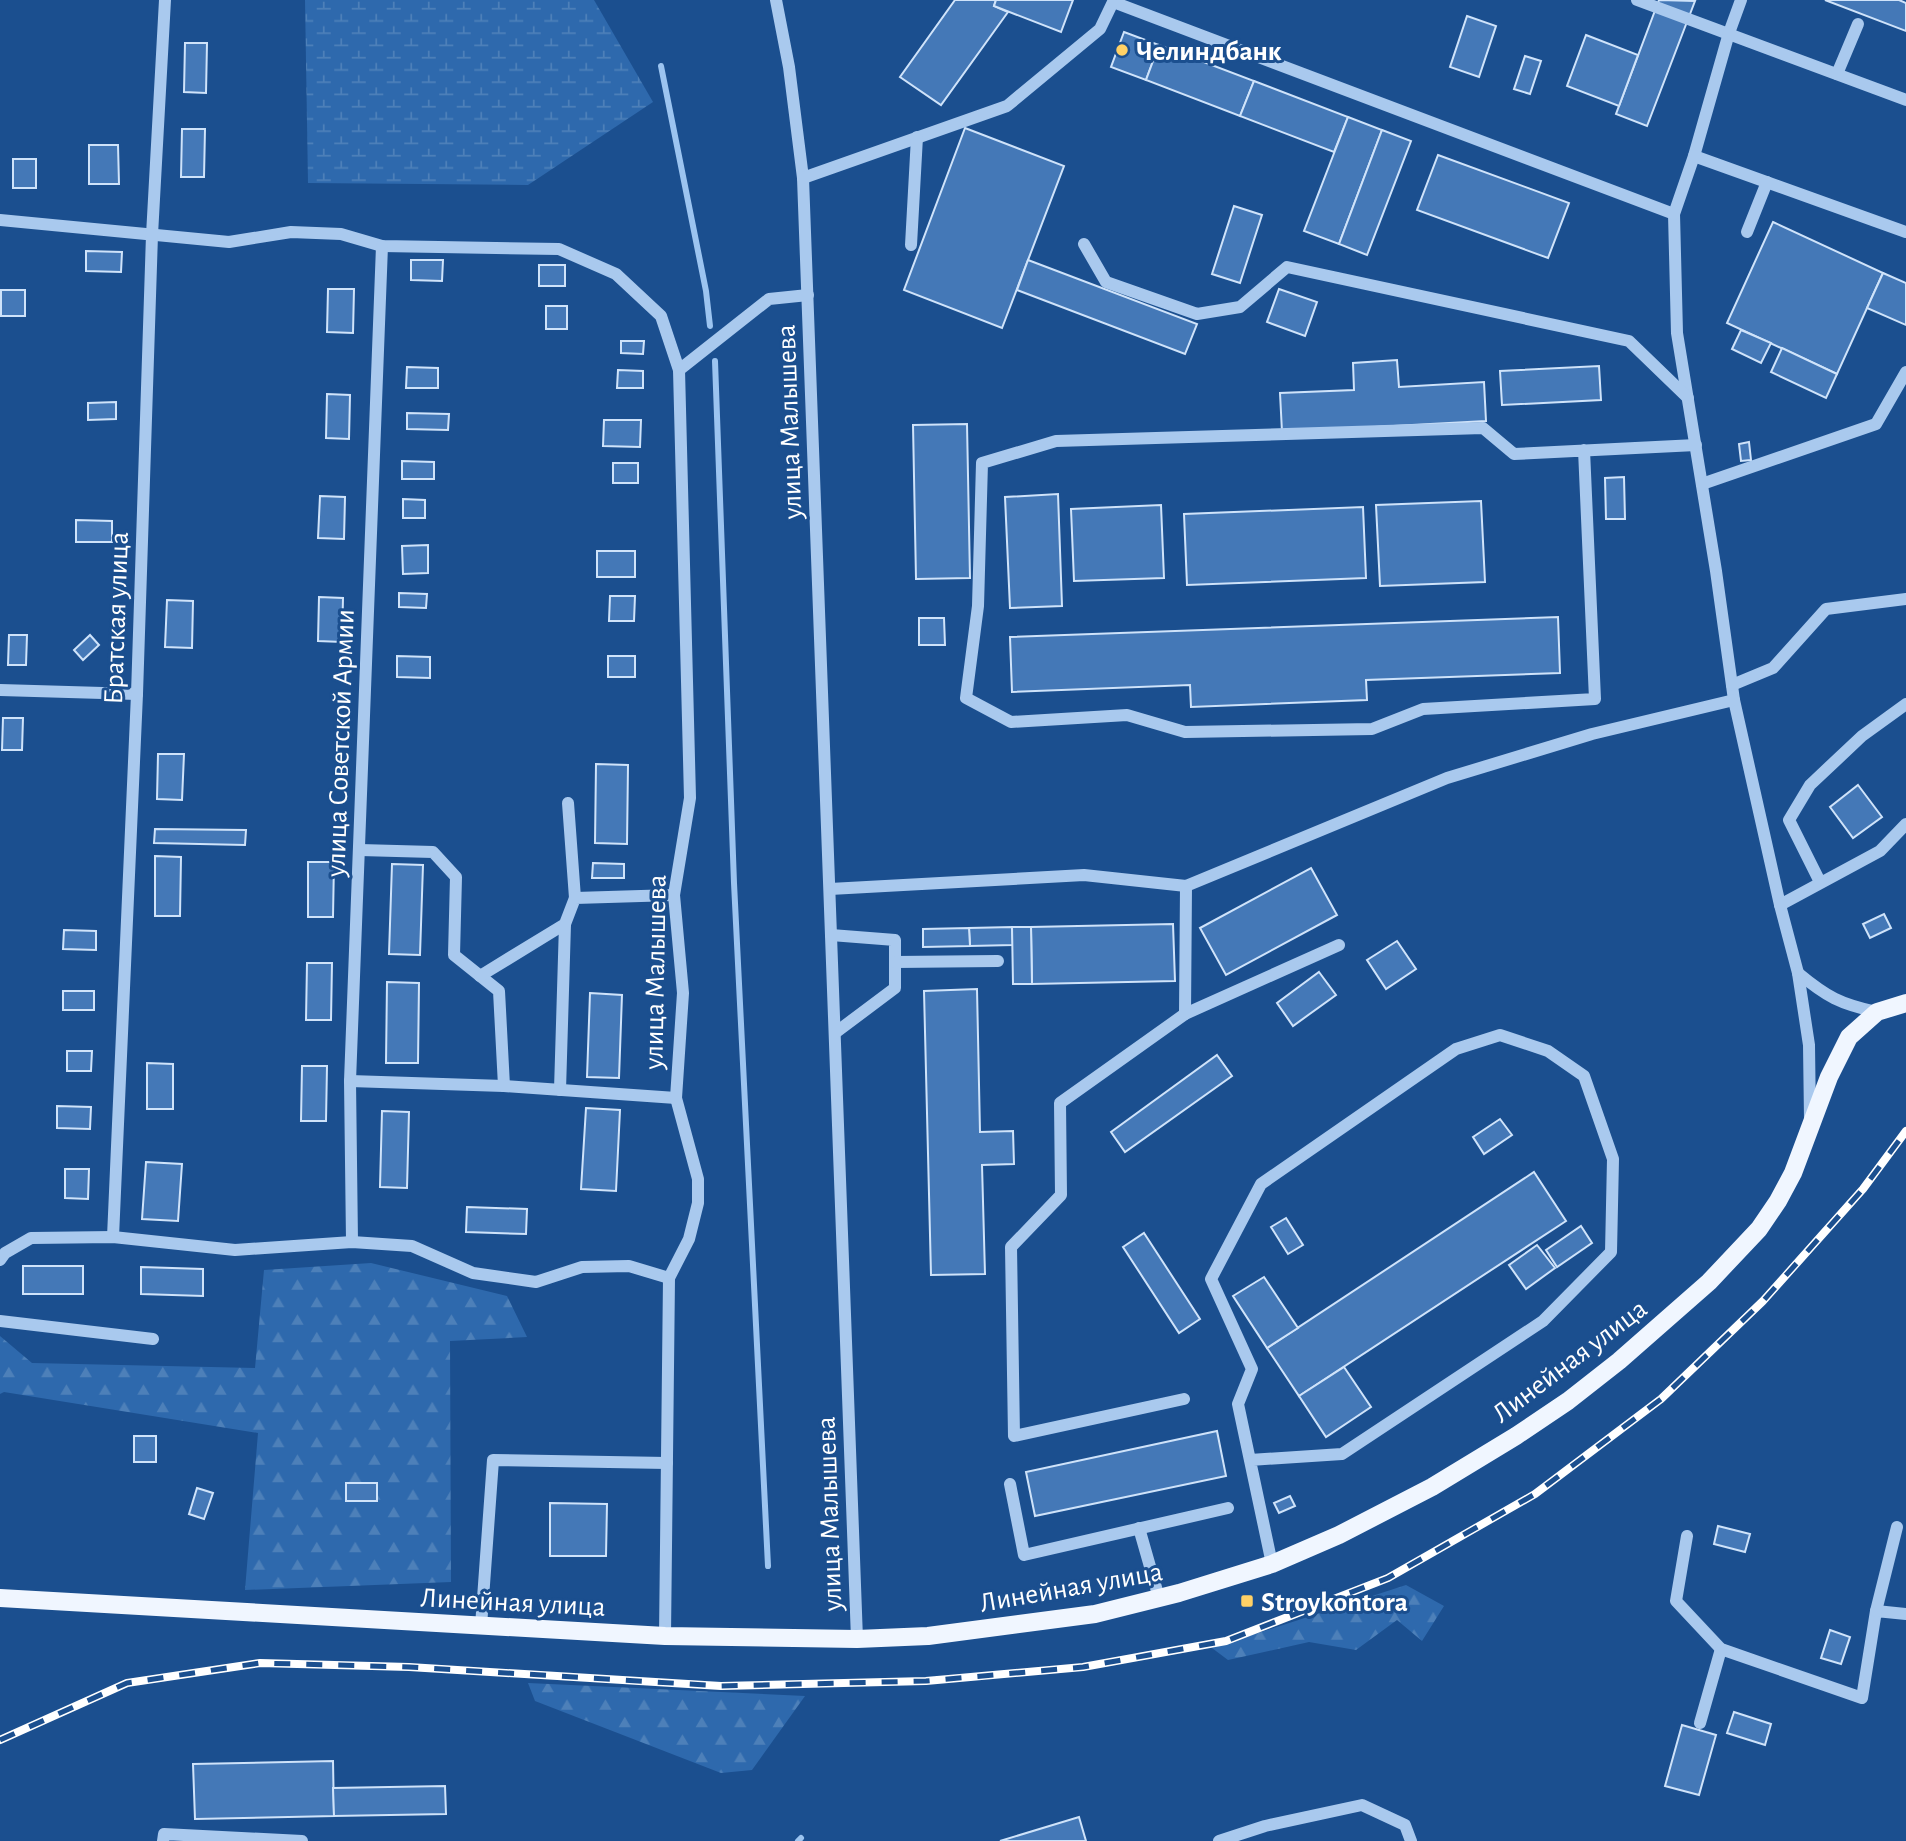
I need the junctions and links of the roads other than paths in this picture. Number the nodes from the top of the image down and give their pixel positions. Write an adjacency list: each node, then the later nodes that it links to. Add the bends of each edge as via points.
1 (165, 0): 17 (street, Братская улица)
2 (776, 0): 11 (street, улица Малышева)
3 (1637, 0): 6 (street)
4 (1741, 0): 6 (street)
5 (1858, 24): 7 (street)
6 (1729, 33): 7 (street); 10 (street)
7 (1837, 74): 8 (street)
8 (1906, 100)
9 (917, 137): 11 (street); 13 (street, via 1007,106 1100,29 1113,2); 19 (street)
10 (1694, 156): 12 (street); 13 (street)
11 (803, 178): 21 (street, улица Малышева)
12 (1767, 182): 15 (street); 16 (street)
13 (1674, 214): 24 (street, via 1677,333)
14 (0, 220): 17 (street)
15 (1746, 232)
16 (1906, 232)
17 (152, 235): 20 (street, via 229,242 291,232 341,234); 31 (street, Братская улица)
18 (1084, 244): 24 (street, via 1106,282 1197,314 1240,307 1287,267 1629,341)
19 (911, 245)
20 (382, 246): 22 (street, via 559,249 616,274 661,316); 36 (street, улица Советской Армии)
21 (808, 295): 22 (street, улица Малышева, via 769,299); 39 (street, улица Малышева)
22 (679, 370): 40 (street, улица Малышева, via 690,797)
23 (1906, 372): 27 (street, via 1876,424)
24 (1688, 398): 25 (street)
25 (1696, 445): 26 (street); 27 (street)
26 (1584, 450): 26 (street, via 1514,454 1483,428 1056,441 982,463 978,606 966,698 1011,722 1128,715 1185,732 1373,729 1423,709 1595,699)
27 (1702, 484): 29 (street)
28 (1906, 599): 29 (street, via 1826,608 1773,667)
29 (1732, 685): 32 (street)
30 (0, 690): 31 (street)
31 (137, 694): 59 (street, Братская улица)
32 (1734, 700): 38 (street, via 1592,734 1447,778); 42 (street)
33 (1906, 704): 37 (street, via 1862,736 1810,785 1789,820)
34 (568, 803): 41 (street)
35 (1906, 824): 37 (street, via 1880,851)
36 (360, 850): 49 (street, via 433,852 456,877 454,955); 54 (street, улица Советской Армии)
37 (1820, 882): 42 (street)
38 (1186, 886): 39 (street, via 1084,875); 52 (street)
39 (830, 889): 44 (street, улица Малышева)
40 (674, 895): 41 (street); 57 (street, улица Малышева, via 683,993)
41 (575, 898): 43 (street)
42 (1780, 905): 48 (street)
43 (565, 924): 49 (street); 56 (street)
44 (831, 935): 47 (street, via 895,940); 53 (street, улица Малышева)
45 (1339, 945): 52 (street)
46 (998, 961): 47 (street)
47 (895, 962): 53 (street, via 895,988)
48 (1798, 973): 51 (street, via 1826,995); 58 (street, via 1810,1045)
49 (480, 976): 55 (street, via 499,991)
50 (1906, 1003): 51 (main road, Линейная улица)
51 (1877, 1012): 58 (main road, Линейная улица, via 1849,1037)
52 (1185, 1014): 65 (street, via 1060,1102 1061,1195 1011,1247 1014,1436)
53 (835, 1034): 80 (street, улица Малышева)
54 (351, 1081): 55 (street); 60 (street, улица Советской Армии)
55 (504, 1086): 56 (street)
56 (560, 1090): 57 (street)
57 (676, 1098): 62 (street, улица Малышева, via 698,1180 698,1203 689,1239)
58 (1811, 1126): 73 (main road, Линейная улица, via 1793,1173 1759,1229 1709,1282 1619,1361 1568,1401 1432,1487)
59 (113, 1237): 60 (street, via 235,1250); 61 (street, via 31,1238)
60 (352, 1242): 62 (street, via 412,1246 473,1273 536,1282 582,1267 629,1266)
61 (0, 1260)
62 (669, 1278): 67 (street, улица Малышева)
63 (0, 1321): 64 (street)
64 (153, 1339)
65 (1184, 1399)
66 (1250, 1460): 66 (street, via 1238,1404 1252,1369 1211,1279 1261,1184 1456,1049 1500,1035 1548,1051 1584,1076 1613,1159 1611,1252 1543,1321 1342,1454); 73 (street)
67 (667, 1463): 78 (street, via 493,1460); 79 (street, улица Малышева)
68 (1010, 1484): 71 (street, via 1024,1555)
69 (1228, 1508): 71 (street)
70 (1897, 1527): 76 (street)
71 (1139, 1528): 75 (street)
72 (1688, 1536): 81 (street, via 1676,1601)
73 (1272, 1564): 75 (main road, Линейная улица)
74 (0, 1598): 78 (main road, Линейная улица)
75 (1159, 1598): 80 (main road, Линейная улица, via 1028,1624)
76 (1876, 1611): 77 (street); 81 (street, via 1862,1698)
77 (1906, 1614)
78 (481, 1626): 79 (main road, Линейная улица)
79 (665, 1636): 80 (main road, Линейная улица)
80 (858, 1639)
81 (1721, 1649): 82 (street)
82 (1700, 1723)
83 (163, 1841): 84 (street, via 164,1834)
84 (302, 1841)
85 (1219, 1841): 86 (street, via 1362,1805 1405,1825)
86 (1410, 1841)

